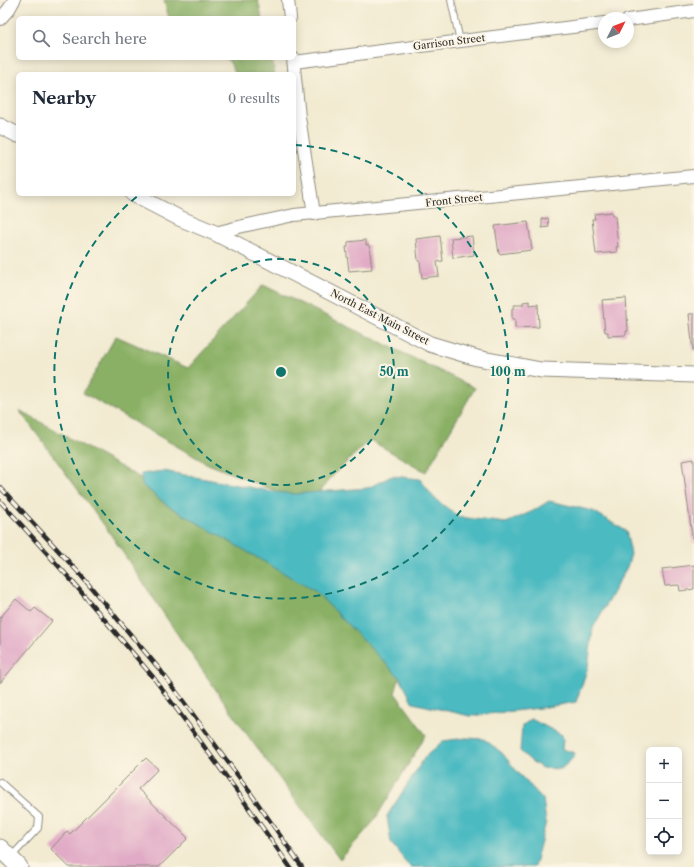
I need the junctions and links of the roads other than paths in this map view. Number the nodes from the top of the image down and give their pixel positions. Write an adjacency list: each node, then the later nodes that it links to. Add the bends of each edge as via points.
1 (14, 0): 6 (street)
2 (288, 0): 5 (street)
3 (451, 0): 9 (lane)
4 (694, 11): 7 (street)
5 (290, 16)
6 (0, 19)
7 (634, 19)
8 (598, 24): 9 (street, Garrison Street)
9 (460, 41): 11 (street, Garrison Street)
10 (294, 60): 12 (street)
11 (296, 60)
12 (295, 72)
13 (296, 83): 18 (street)
14 (0, 126): 15 (street)
15 (16, 134)
16 (694, 176): 18 (street, Front Street)
17 (137, 196): 19 (street, North East Main Street)
18 (314, 214): 19 (street, Front Street, via 294,215)
19 (215, 233): 20 (street, North East Main Street, via 430,344 476,358 541,370)
20 (694, 374)
21 (0, 782): 22 (lane, via 39,817 38,828)
22 (10, 858)

